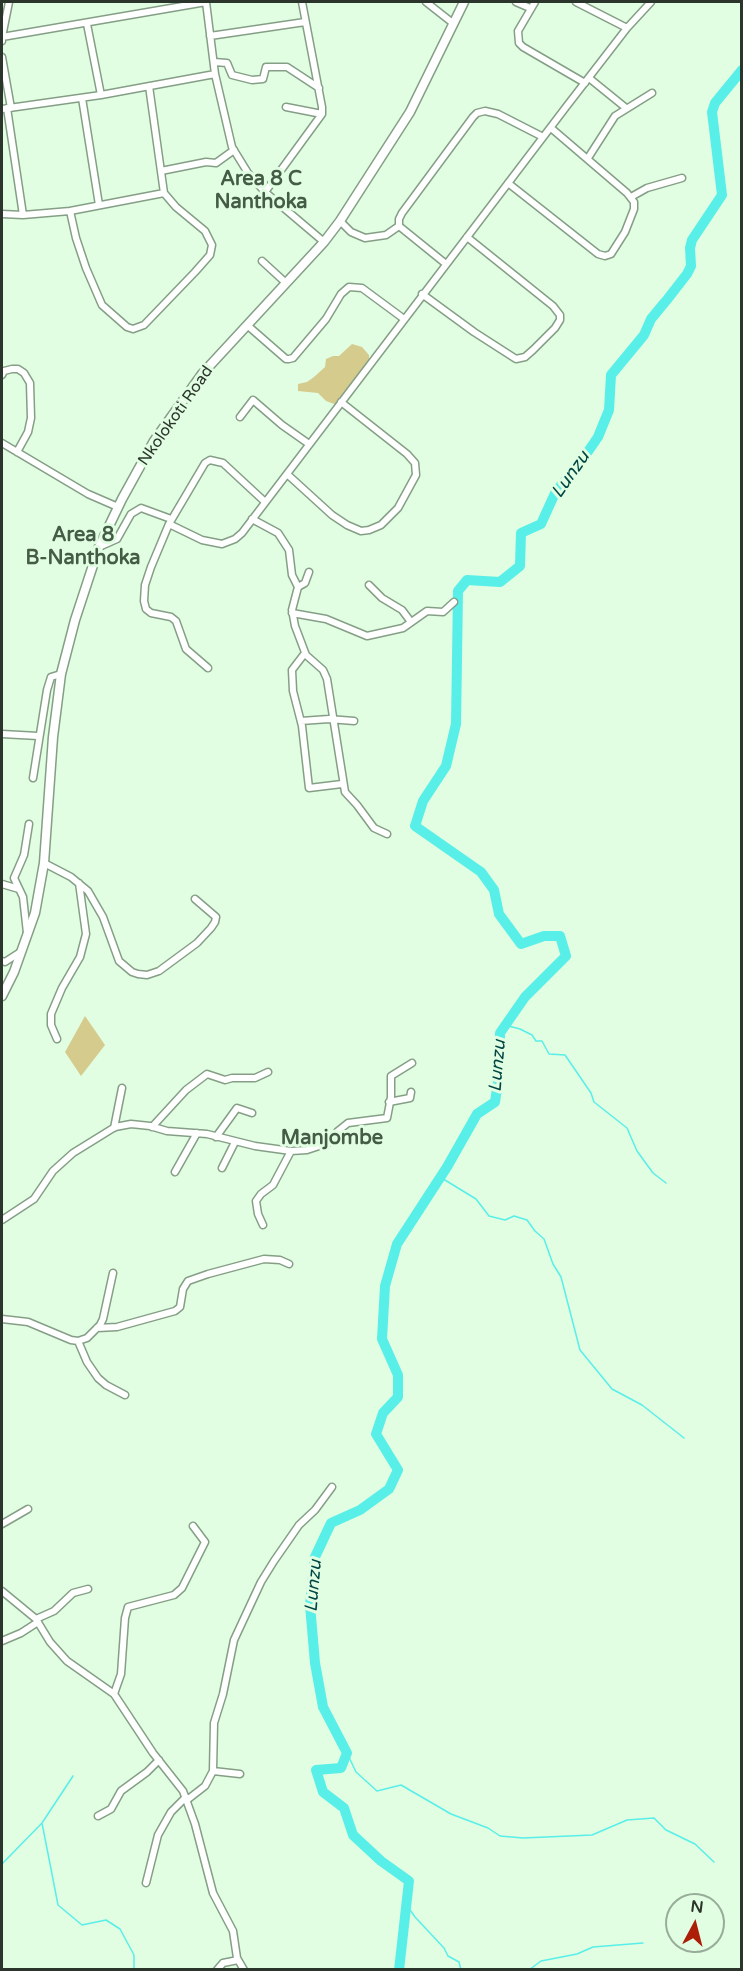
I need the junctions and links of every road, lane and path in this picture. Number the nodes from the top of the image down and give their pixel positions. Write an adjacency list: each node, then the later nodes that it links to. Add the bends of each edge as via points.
1 (9, 2): 16 (street)
2 (206, 2): 12 (street); 15 (street)
3 (302, 2): 11 (street)
4 (426, 2): 13 (street)
5 (464, 2): 13 (main road, Nkolokoti Road)
6 (516, 2): 10 (street)
7 (535, 2): 10 (street)
8 (576, 2): 14 (street)
9 (651, 2): 14 (street)
10 (530, 8): 20 (street, via 518,31 519,43)
11 (305, 22): 15 (street); 22 (street)
12 (87, 24): 16 (street); 24 (street)
13 (454, 24): 44 (main road, Nkolokoti Road, via 410,112)
14 (627, 28): 20 (street)
15 (210, 36): 18 (street)
16 (2, 38)
17 (2, 57): 27 (street)
18 (214, 62): 19 (street); 22 (street, via 227,63 231,75 252,80 263,79 267,67 287,67)
19 (215, 74): 21 (street); 32 (street)
20 (587, 81): 28 (street); 30 (street)
21 (149, 86): 24 (street); 34 (street)
22 (319, 88): 29 (street)
23 (652, 93): 28 (street)
24 (101, 95): 25 (street)
25 (82, 98): 27 (street); 40 (street)
26 (286, 107): 29 (street)
27 (6, 108): 43 (street)
28 (626, 108): 33 (street, via 610,122)
29 (322, 114): 37 (street)
30 (551, 128): 31 (street); 33 (street)
31 (543, 137): 36 (street); 45 (street, via 498,114 477,113 402,213)
32 (234, 150): 34 (street, via 216,163); 37 (street)
33 (588, 158): 39 (street)
34 (161, 171): 38 (street)
35 (682, 178): 39 (street)
36 (508, 183): 39 (street, via 605,256 611,254 625,232 634,209); 46 (street)
37 (265, 192): 47 (street)
38 (164, 193): 40 (street); 41 (street, via 205,231 212,250 139,328 127,327 102,306 86,268)
39 (631, 197)
40 (99, 205): 41 (street)
41 (70, 211): 43 (street)
42 (2, 214): 43 (street)
43 (23, 215)
44 (340, 221): 45 (street, via 365,238 386,235); 47 (main road, Nkolokoti Road)
45 (399, 226): 49 (street)
46 (467, 237): 49 (street); 51 (street, via 553,306 560,315 555,328 525,357 516,359)
47 (324, 242): 50 (main road, Nkolokoti Road)
48 (262, 261): 50 (street)
49 (446, 264): 51 (street)
50 (286, 283): 53 (main road, Nkolokoti Road)
51 (422, 294): 52 (street)
52 (404, 319): 53 (street, via 362,288 349,287 290,359); 55 (street)
53 (247, 325): 62 (main road, Nkolokoti Road, via 202,374 154,441)
54 (2, 375): 59 (street, via 4,371 18,369 30,382 31,418)
55 (341, 402): 58 (street); 60 (street, via 415,463 416,475 398,507 381,525 362,531 332,515)
56 (240, 417): 58 (street, via 253,400)
57 (2, 443): 59 (street)
58 (309, 444): 60 (street)
59 (18, 452): 62 (street, via 88,494)
60 (287, 474): 61 (street)
61 (264, 501): 63 (street); 64 (street, via 223,463 210,460 195,477)
62 (118, 507): 65 (main road, Nkolokoti Road)
63 (252, 519): 64 (street, via 235,539 222,544 202,540); 68 (street, via 282,537)
64 (170, 522): 65 (street, via 141,508 131,514 117,539); 73 (street, via 145,585 144,602 151,613 176,621 186,649)
65 (99, 547): 74 (main road, Nkolokoti Road)
66 (309, 572): 68 (street, via 306,584)
67 (369, 585): 71 (street, via 402,610)
68 (298, 587): 70 (street)
69 (454, 602): 71 (street, via 443,612 426,611)
70 (292, 613): 71 (street, via 333,621 367,636 403,628); 72 (street)
71 (411, 622)
72 (305, 653): 75 (street, via 325,673); 76 (street, via 292,670)
73 (208, 668)
74 (61, 674): 79 (street, via 51,677); 84 (main road, Nkolokoti Road)
75 (335, 720): 76 (street); 77 (street); 81 (street)
76 (301, 721): 81 (street, via 309,788)
77 (354, 721)
78 (2, 734): 79 (street)
79 (38, 736): 80 (street)
80 (33, 778)
81 (342, 784): 83 (street, via 374,828)
82 (29, 824): 87 (street, via 24,855 14,878)
83 (387, 834)
84 (44, 863): 85 (street); 89 (main road, Nkolokoti Road)
85 (79, 883): 88 (street, via 95,901 119,961 132,972 147,975 159,971 197,943 215,922 216,917); 93 (street, via 86,934 80,957 51,1014)
86 (2, 885): 87 (street)
87 (19, 889): 89 (street)
88 (195, 899)
89 (28, 936): 90 (main road, Nkolokoti Road)
90 (22, 950): 91 (street); 92 (main road, Nkolokoti Road)
91 (2, 961)
92 (2, 996)
93 (57, 1039)
94 (412, 1064): 98 (street, via 392,1076)
95 (268, 1072): 100 (street, via 255,1078 225,1080 207,1074 186,1090)
96 (122, 1088): 101 (street)
97 (411, 1092): 98 (street, via 410,1098)
98 (389, 1102): 105 (street, via 387,1118 348,1124 328,1143)
99 (252, 1113): 103 (street, via 237,1108)
100 (152, 1127): 101 (street, via 131,1124); 102 (street)
101 (114, 1128): 108 (street, via 73,1153 53,1171 34,1199)
102 (197, 1133): 103 (street); 107 (street)
103 (216, 1137): 104 (street)
104 (234, 1142): 105 (street); 106 (street)
105 (291, 1151): 109 (street, via 273,1185 256,1201)
106 (222, 1168)
107 (175, 1172)
108 (2, 1220)
109 (262, 1225)
110 (289, 1264): 113 (street, via 264,1259 208,1274 188,1281 175,1311 117,1327)
111 (113, 1273): 113 (street, via 103,1319)
112 (2, 1319): 114 (street, via 28,1322)
113 (97, 1328): 114 (street)
114 (78, 1341): 115 (street, via 102,1382)
115 (125, 1395)
116 (332, 1487): 126 (street, via 274,1561 234,1640 214,1723)
117 (28, 1509): 118 (street)
118 (2, 1524)
119 (193, 1526): 124 (street, via 206,1542 183,1588 174,1595 128,1607 122,1674)
120 (88, 1589): 122 (street, via 73,1593)
121 (2, 1591): 122 (street)
122 (37, 1621): 123 (street, via 21,1634); 124 (street, via 67,1661)
123 (2, 1641)
124 (114, 1694): 125 (street)
125 (159, 1760): 128 (street); 129 (street, via 121,1791 111,1809)
126 (213, 1771): 127 (street); 128 (street, via 205,1786)
127 (240, 1774)
128 (187, 1799): 130 (street, via 175,1807 158,1835); 131 (street, via 213,1893 234,1935)
129 (98, 1816)
130 (147, 1883)
131 (238, 1960): 132 (street, via 223,1963); 133 (street)
132 (217, 1970)
133 (244, 1970)

